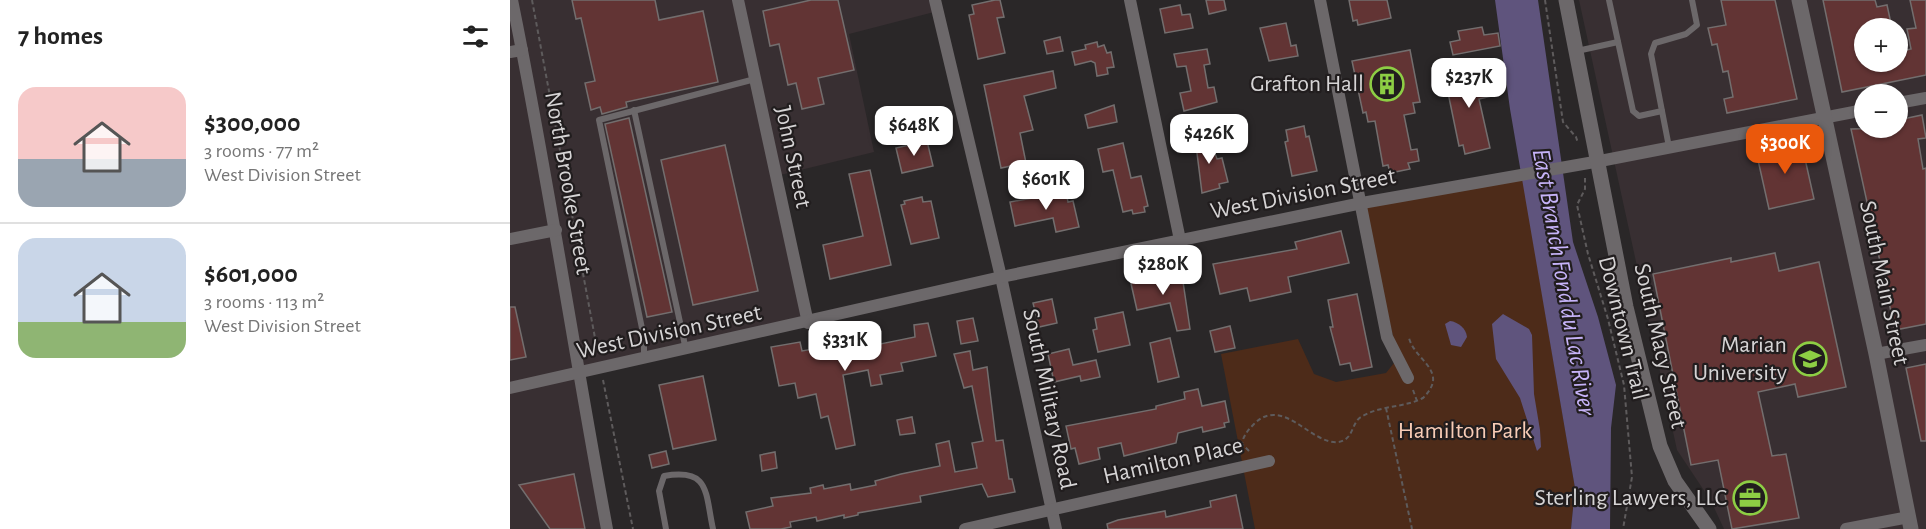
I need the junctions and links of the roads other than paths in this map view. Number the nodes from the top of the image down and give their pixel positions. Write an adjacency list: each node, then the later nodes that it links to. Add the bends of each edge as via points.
1 (512, 0): 11 (street, North Brooke Street)
2 (738, 0): 13 (street, John Street)
3 (935, 0): 26 (street, South Military Road)
4 (1130, 0): 25 (street)
5 (1320, 0): 22 (street)
6 (1566, 0): 12 (main road, South Macy Street)
7 (1609, 0): 10 (lane)
8 (1692, 0): 17 (lane, via 1697,25 1656,43 1651,54)
9 (1799, 0): 19 (main road, South Main Street)
10 (1618, 42): 12 (lane); 17 (lane, via 1633,111 1639,116)
11 (516, 51): 23 (street, North Brooke Street)
12 (1577, 51): 21 (main road, South Macy Street)
13 (755, 79): 16 (lane); 27 (street, John Street)
14 (1926, 98): 15 (street)
15 (1908, 101)
16 (634, 110): 29 (lane); 31 (lane, via 599,120 644,338)
17 (1662, 111): 20 (lane)
18 (1854, 112): 19 (street, West Division Street)
19 (1825, 117): 20 (street, West Division Street); 30 (main road, South Main Street)
20 (1669, 147): 21 (street, West Division Street)
21 (1600, 161): 22 (street, West Division Street); 36 (main road, South Macy Street, via 1626,307 1660,446 1667,467)
22 (1362, 203): 25 (street, West Division Street); 33 (street, via 1387,337)
23 (556, 230): 24 (street); 32 (street, North Brooke Street)
24 (510, 239)
25 (1180, 240): 26 (street, West Division Street)
26 (1001, 277): 27 (street, West Division Street); 37 (street, South Military Road)
27 (808, 323): 29 (street, West Division Street)
28 (1926, 345): 30 (street)
29 (686, 350): 31 (street, West Division Street)
30 (1876, 354): 38 (main road, South Main Street)
31 (644, 359): 32 (street, West Division Street)
32 (578, 374): 34 (street, West Division Street); 39 (street, North Brooke Street)
33 (1408, 378)
34 (510, 388)
35 (1269, 461): 37 (street, Hamilton Place)
36 (1696, 509): 44 (main road); 45 (main road, South Macy Street)
37 (1052, 510): 42 (street, Hamilton Place); 43 (street, South Military Road)
38 (1910, 523): 46 (street)
39 (607, 529)
40 (666, 529): 41 (lane, via 659,491 664,476 685,472 699,478 705,489)
41 (713, 529)
42 (965, 529)
43 (1056, 529)
44 (1699, 529)
45 (1709, 529)
46 (1846, 529)

